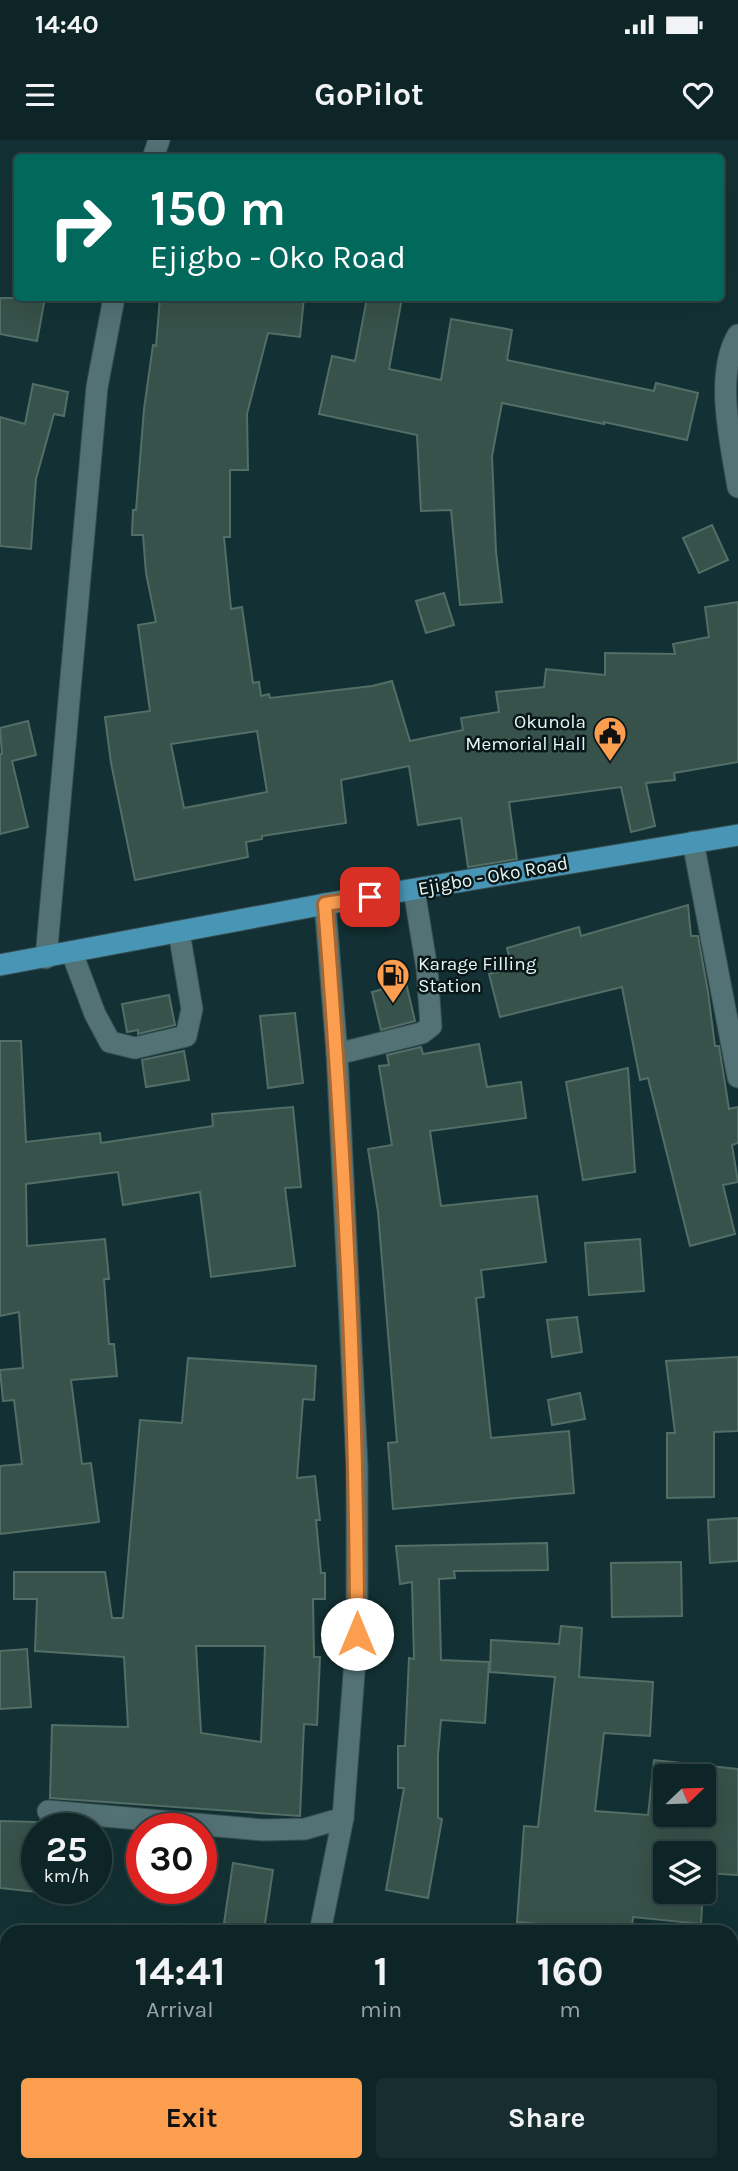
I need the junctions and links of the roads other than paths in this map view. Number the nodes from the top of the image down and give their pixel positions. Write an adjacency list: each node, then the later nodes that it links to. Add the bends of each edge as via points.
1 (113, 301): 10 (street, via 97,387)
2 (738, 335): 3 (street, via 725,380)
3 (738, 487)
4 (738, 835): 5 (main road, Ejigbo - Oko Road)
5 (692, 842): 6 (main road, Ejigbo - Oko Road); 13 (street)
6 (414, 890): 7 (main road, Ejigbo - Oko Road); 12 (street, via 431,1026 422,1033)
7 (325, 904): 8 (main road, Ejigbo - Oko Road); 12 (street)
8 (179, 932): 9 (main road, Ejigbo - Oko Road); 9 (street, via 192,1009 186,1036 135,1048 110,1042)
9 (72, 953): 10 (main road, Ejigbo - Oko Road)
10 (46, 958): 11 (main road, Ejigbo - Oko Road)
11 (0, 965)
12 (337, 1054): 15 (street, via 357,1479 357,1634)
13 (738, 1077)
14 (48, 1811): 15 (street, via 263,1830 305,1829)
15 (342, 1818): 16 (street)
16 (321, 1925)

